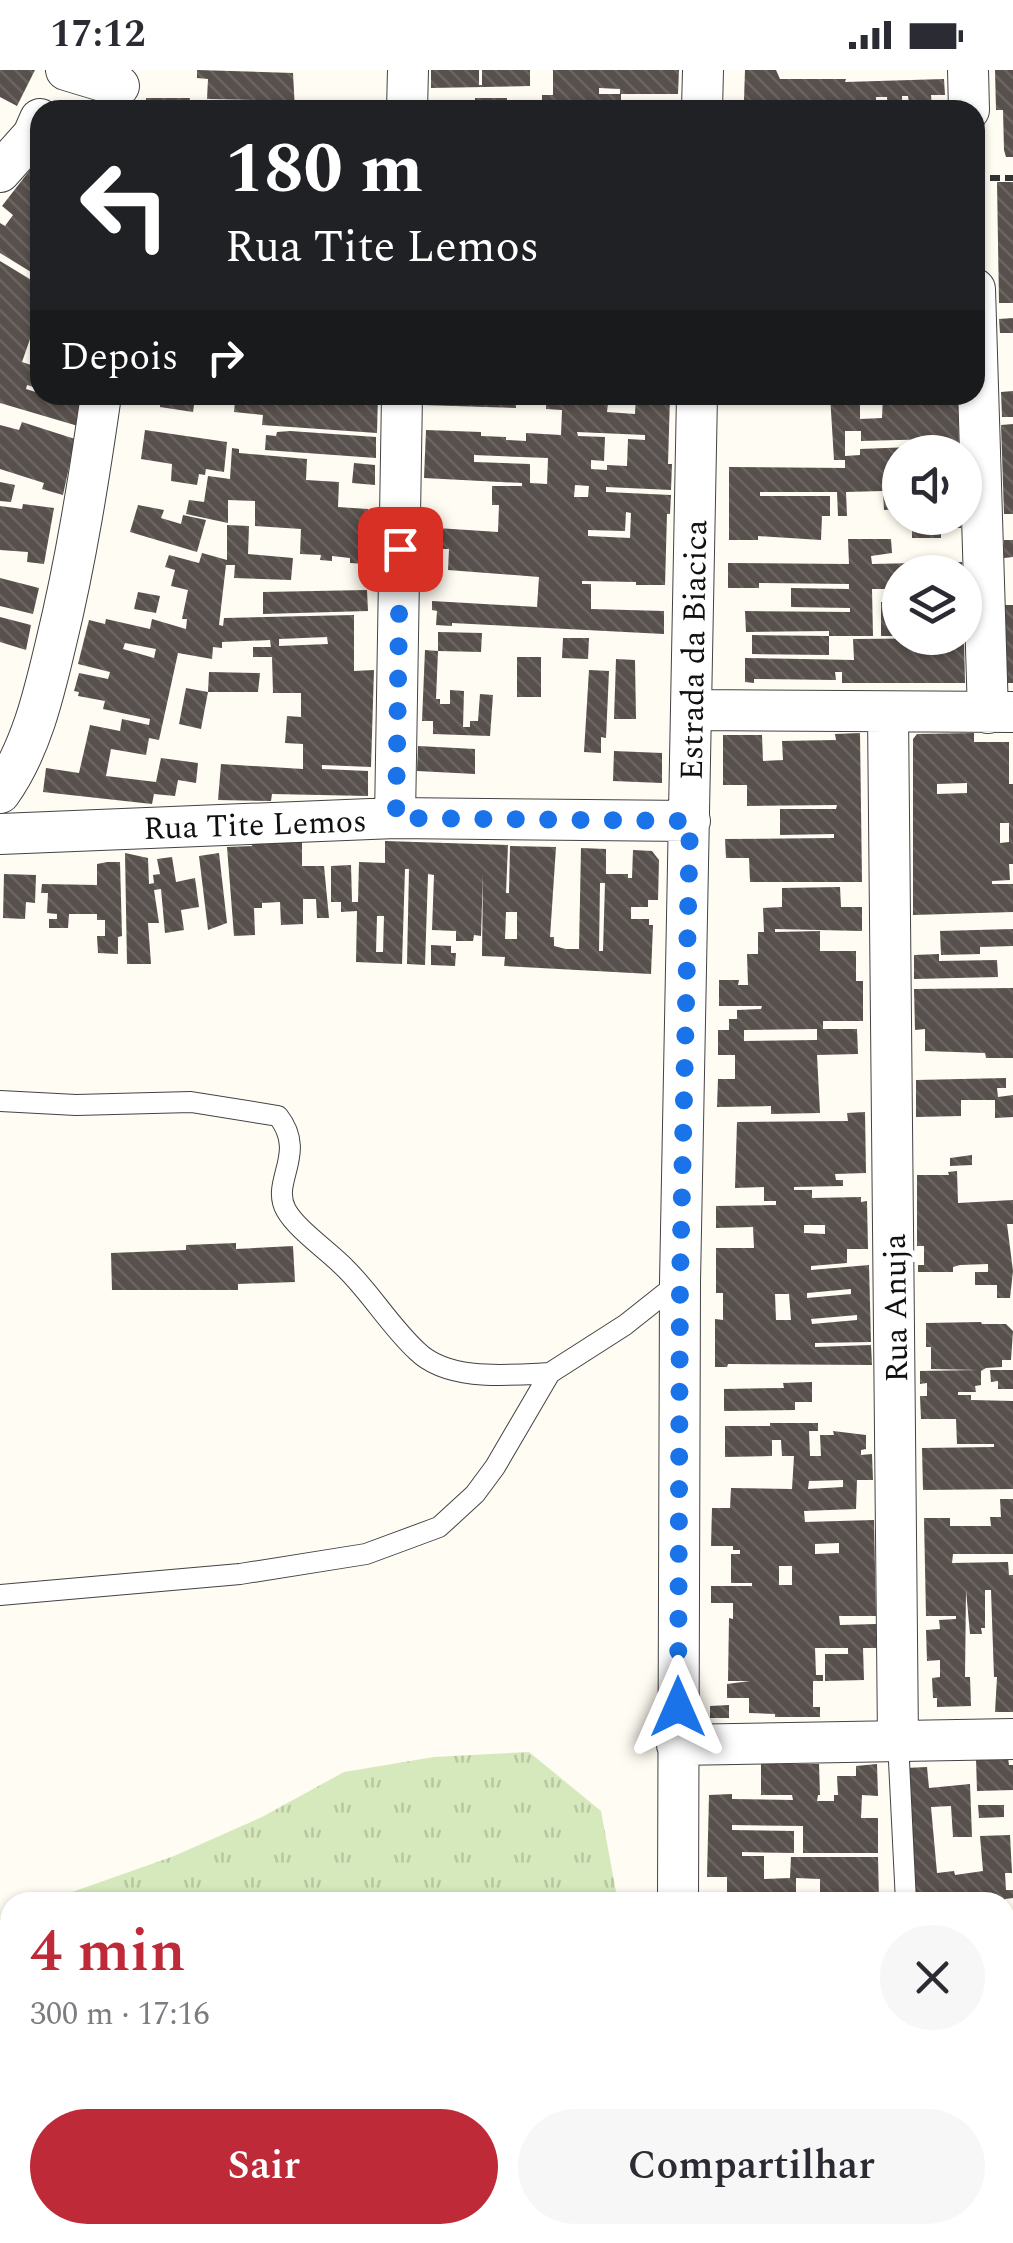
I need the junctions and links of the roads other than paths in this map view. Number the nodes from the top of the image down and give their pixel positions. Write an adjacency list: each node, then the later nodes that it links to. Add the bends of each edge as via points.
1 (64, 70): 5 (street); 6 (street)
2 (408, 70): 7 (street)
3 (703, 70): 8 (street)
4 (968, 70): 9 (street)
5 (119, 89)
6 (49, 100)
7 (407, 100)
8 (702, 100)
9 (970, 100)
10 (30, 138): 11 (street)
11 (0, 172)
12 (100, 405): 19 (street, via 78,549 45,690)
13 (402, 405): 20 (street)
14 (697, 405): 16 (street, Estrada da Biacica)
15 (982, 405): 17 (street)
16 (692, 710): 18 (street); 21 (street, Estrada da Biacica)
17 (1001, 712): 18 (street)
18 (888, 713): 28 (street, Rua Anuja)
19 (0, 793)
20 (396, 818): 21 (street, Rua Tite Lemos); 22 (street, Rua Tite Lemos)
21 (690, 821): 24 (street, Estrada da Biacica)
22 (0, 834)
23 (0, 1101): 25 (lane, via 190,1102 278,1116 291,1148 283,1192 287,1212 420,1354 491,1376)
24 (680, 1282): 25 (lane); 29 (street, Estrada da Biacica)
25 (550, 1373): 26 (lane, via 485,1480 439,1526 366,1554 240,1574)
26 (0, 1595)
27 (1013, 1739): 28 (street)
28 (898, 1741): 29 (street); 31 (lane, Rua Anuja)
29 (677, 1745): 30 (street, Estrada da Biacica)
30 (678, 1892)
31 (906, 1892)

